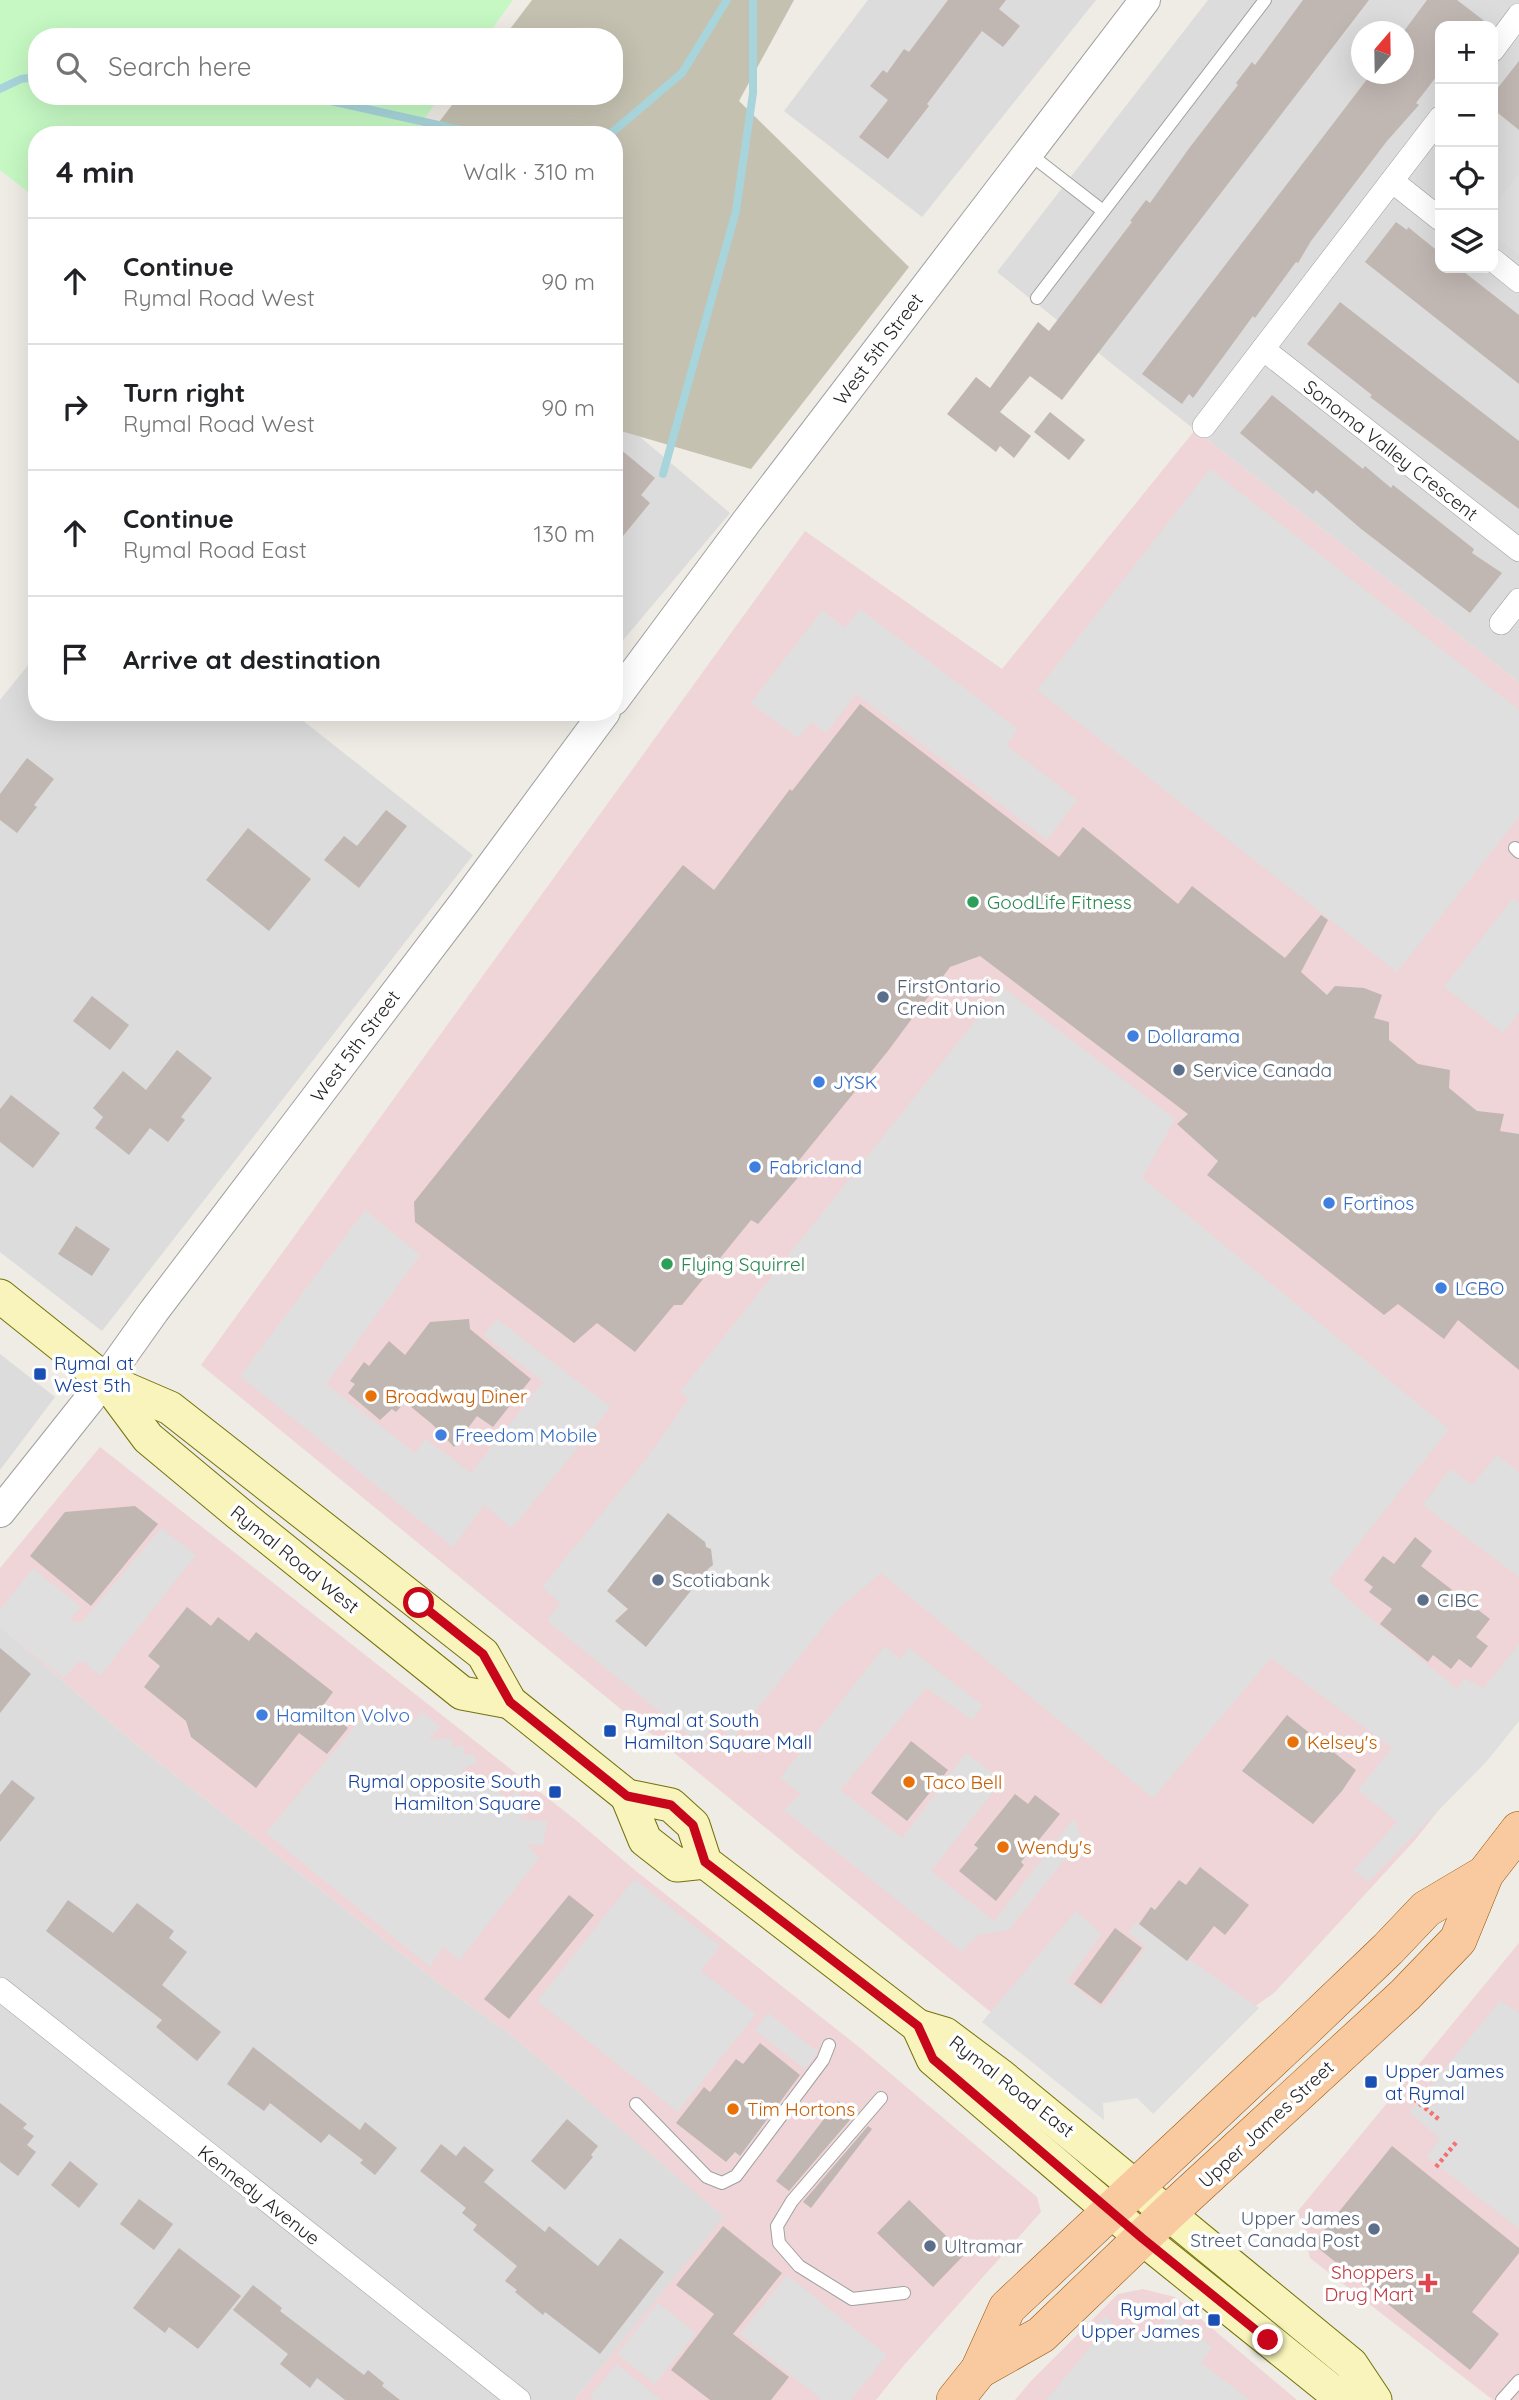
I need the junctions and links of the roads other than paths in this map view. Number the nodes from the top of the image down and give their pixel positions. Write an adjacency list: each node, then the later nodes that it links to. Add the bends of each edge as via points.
1 (1144, 0): 6 (street, West 5th Street)
2 (1265, 0): 8 (lane)
3 (1519, 15): 4 (street)
4 (1498, 43)
5 (1435, 125): 7 (street)
6 (1027, 152): 8 (lane); 18 (street, West 5th Street)
7 (1392, 181): 9 (street); 13 (street)
8 (1103, 211): 12 (lane)
9 (1435, 215)
10 (1498, 264): 11 (street)
11 (1519, 281)
12 (1037, 298)
13 (1263, 349): 14 (street); 15 (street, Sonoma Valley Crescent)
14 (1204, 426)
15 (1519, 550)
16 (1519, 600): 17 (street)
17 (1501, 623)
18 (623, 688)
19 (598, 721): 21 (street, West 5th Street)
20 (0, 1296): 21 (main road, Rymal Road West)
21 (105, 1380): 22 (street, West 5th Street); 23 (main road, Rymal Road West, via 170,1408 470,1643 483,1654); 23 (main road, Rymal Road West, via 148,1438 462,1693)
22 (0, 1512)
23 (510, 1702): 27 (main road, Rymal Road West, via 627,1796 671,1805 693,1825 705,1862)
24 (1515, 1843): 25 (main road, Upper James Street)
25 (1485, 1874): 31 (main road, Upper James Street, via 1426,1909); 32 (main road, Upper James Street, via 1458,1940 1405,1995)
26 (0, 1989): 36 (street, Kennedy Avenue)
27 (918, 2026): 31 (main road, Rymal Road East, via 945,2034 1002,2076)
28 (829, 2045): 30 (lane, via 823,2060 736,2176 722,2183 708,2177)
29 (881, 2098): 33 (lane, via 792,2201 777,2226 779,2243 799,2266 852,2299)
30 (636, 2104)
31 (1124, 2198): 32 (main road, Rymal Road East); 34 (main road, Upper James Street, via 1007,2308)
32 (1155, 2226): 34 (main road, Upper James Street, via 1041,2335); 38 (main road, Rymal Road East, via 1332,2391); 39 (main road, Rymal Road East, via 1351,2364)
33 (904, 2292)
34 (979, 2370): 37 (main road, Upper James Street)
35 (1519, 2381): 40 (lane)
36 (519, 2400)
37 (955, 2400)
38 (1352, 2400)
39 (1375, 2400)
40 (1502, 2400)

